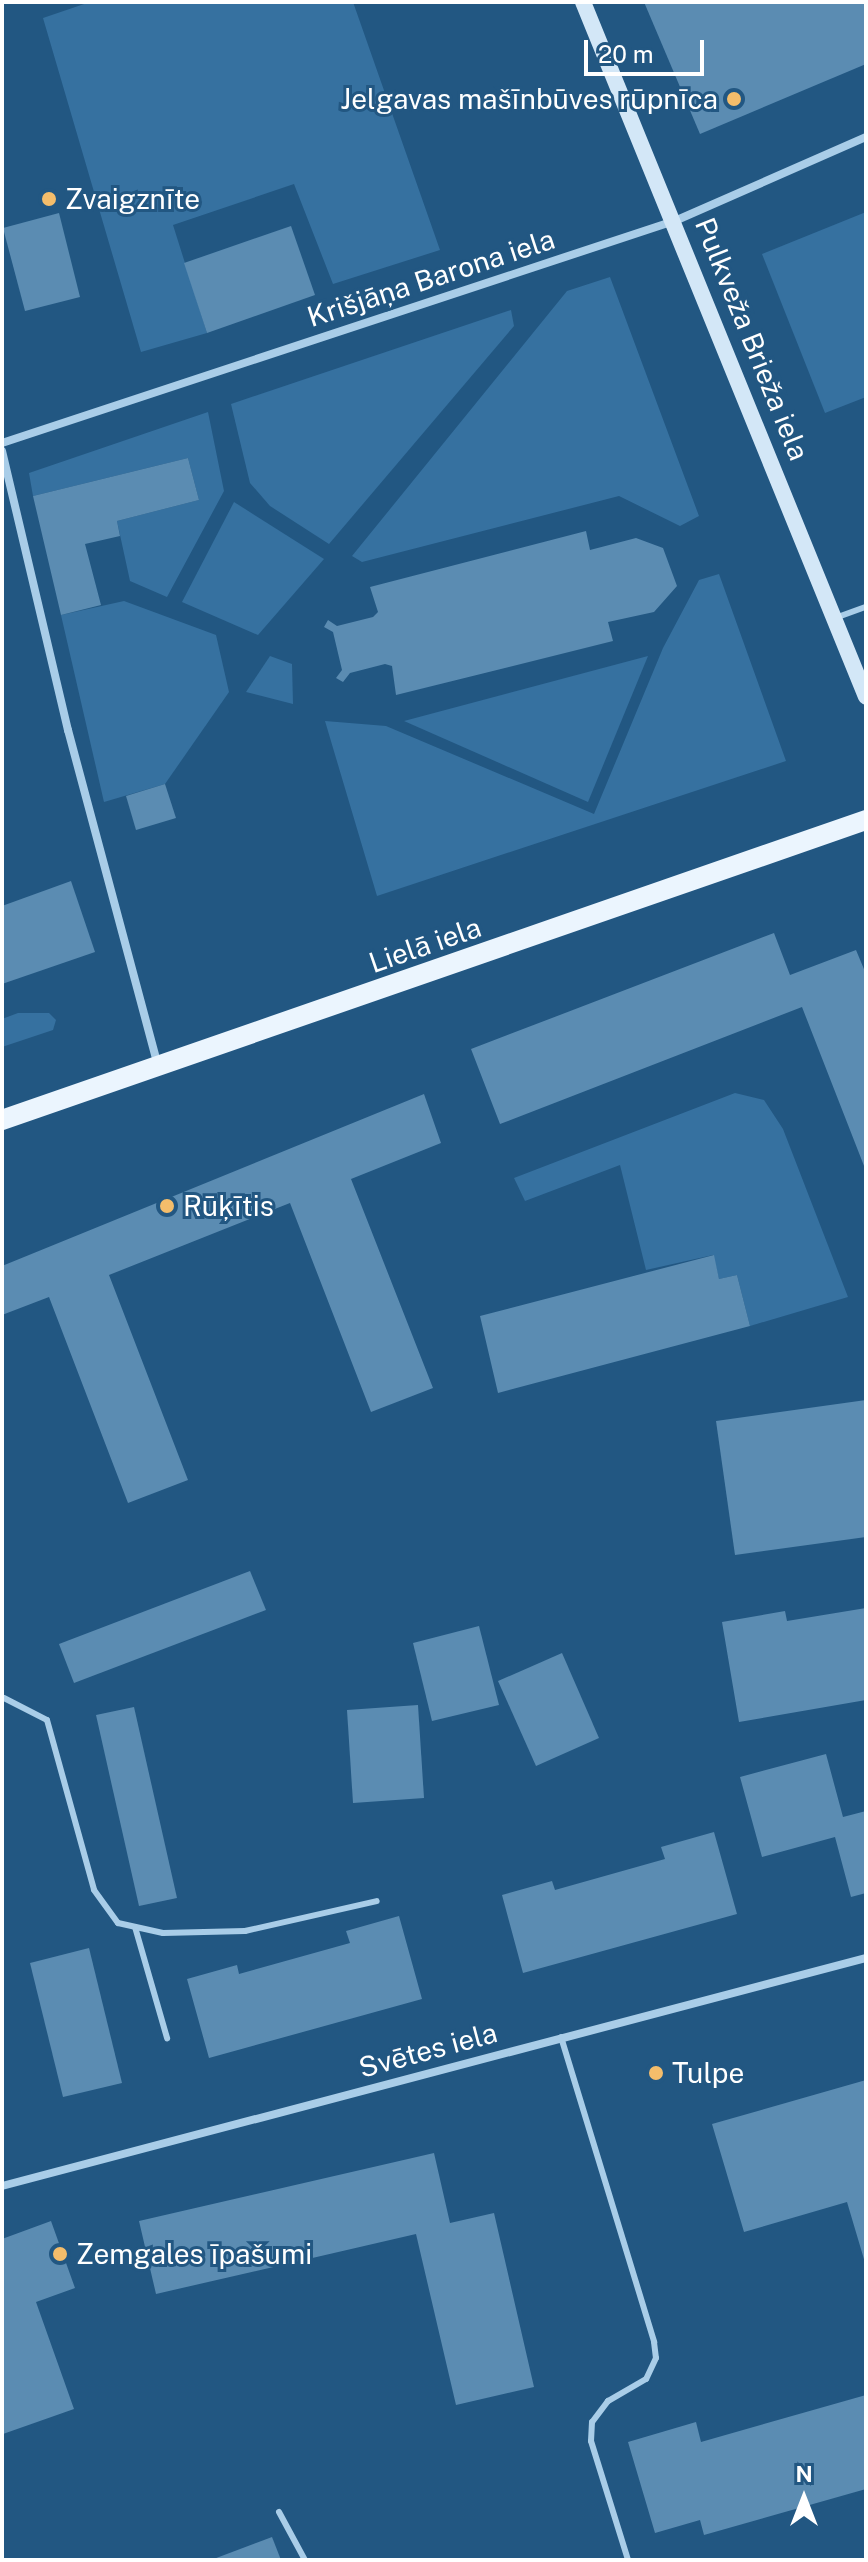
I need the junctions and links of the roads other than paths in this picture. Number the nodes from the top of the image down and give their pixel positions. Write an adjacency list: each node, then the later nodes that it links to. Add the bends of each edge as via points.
1 (583, 2): 3 (street, Pulkveža Brieža iela)
2 (866, 137): 3 (street, Krišjāņa Barona iela)
3 (677, 220): 4 (street, Krišjāņa Barona iela); 7 (street, Pulkveža Brieža iela)
4 (2, 443)
5 (2, 451): 10 (street, via 71,744)
6 (866, 607): 7 (lane)
7 (835, 618): 8 (street, Pulkveža Brieža iela)
8 (866, 697)
9 (866, 820): 10 (main road, Lielā iela)
10 (158, 1067): 11 (main road, Lielā iela)
11 (2, 1120)
12 (4, 1698): 14 (lane, via 47,1720 101,1906 118,1923)
13 (377, 1901): 14 (lane, via 245,1931 163,1933)
14 (135, 1927): 17 (lane)
15 (866, 1958): 16 (street, Svētes iela)
16 (561, 2037): 18 (street, Svētes iela); 21 (lane, via 654,2342 656,2358 646,2379 608,2401 592,2422 591,2441)
17 (167, 2038)
18 (2, 2186)
19 (279, 2512): 20 (lane)
20 (305, 2560)
21 (628, 2560)

